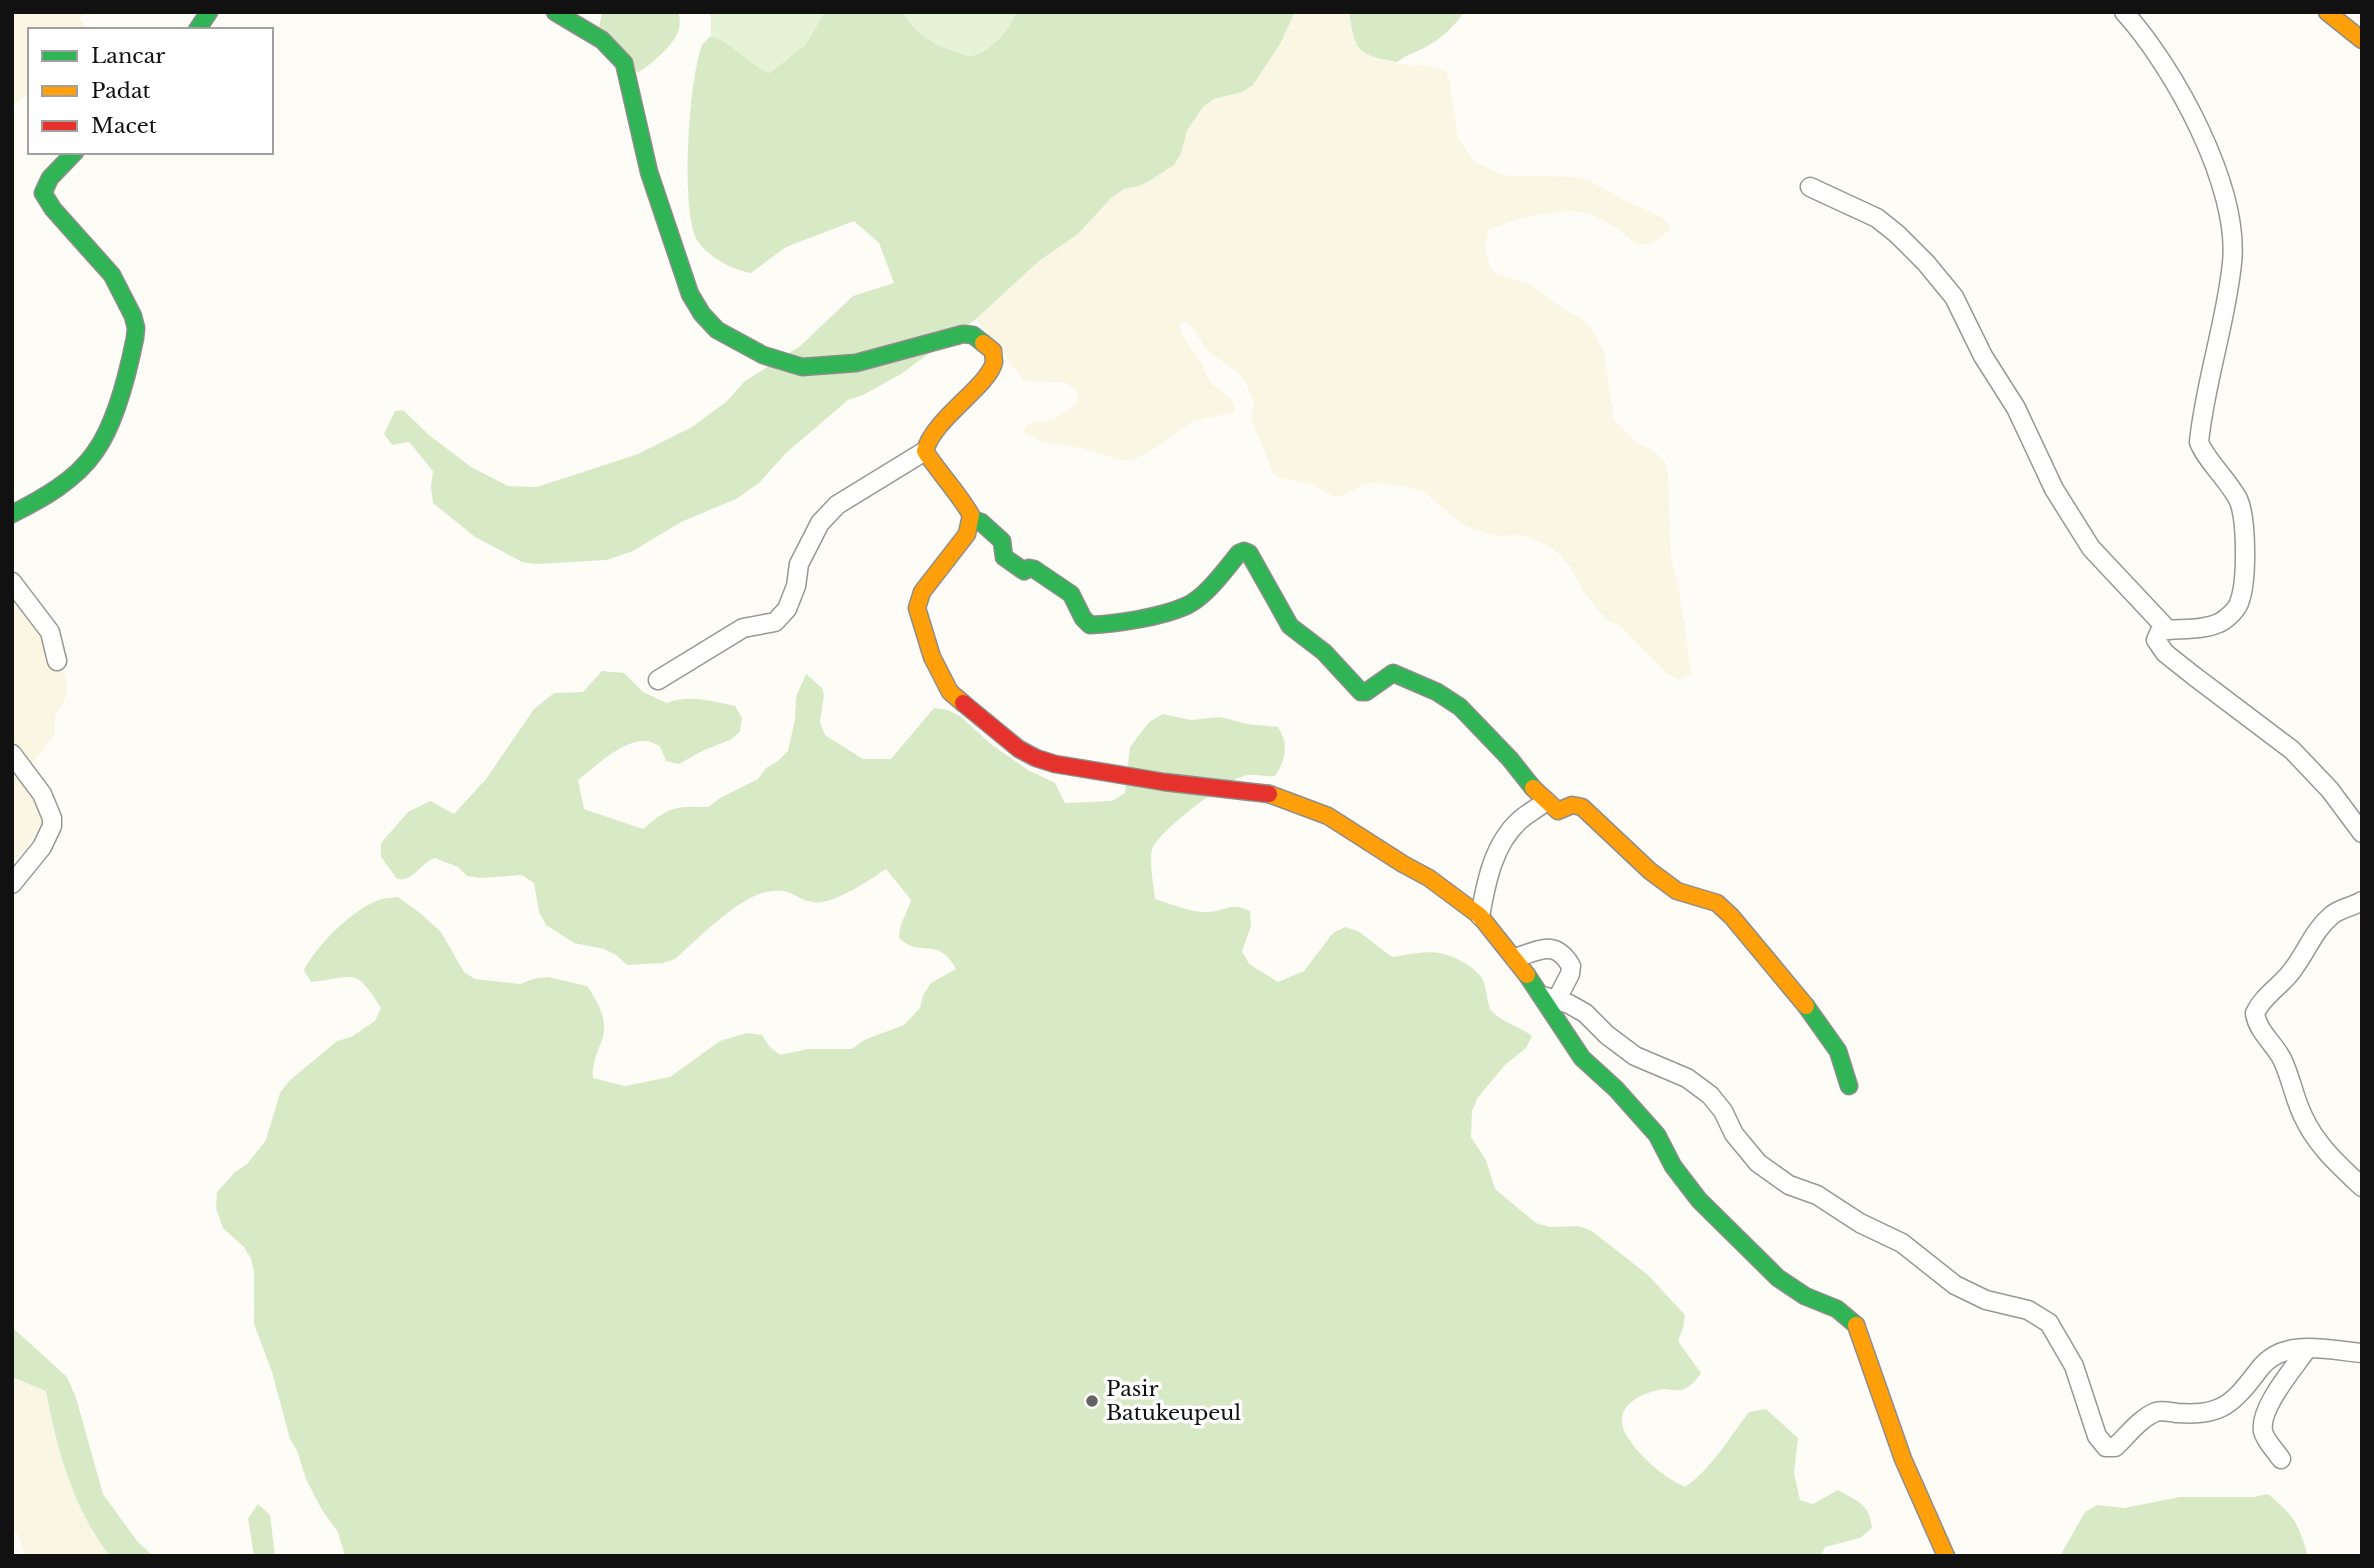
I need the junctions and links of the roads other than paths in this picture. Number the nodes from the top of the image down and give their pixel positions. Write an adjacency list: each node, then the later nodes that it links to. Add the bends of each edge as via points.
1 (209, 12): 5 (street)
2 (555, 12): 9 (street, via 601,39 624,64 649,172 690,294 717,330 763,355 802,367 856,363 963,334 973,335 993,351 989,373 941,423)
3 (2124, 12): 13 (street, via 2200,127 2231,226 2232,266 2199,442 2243,514 2241,600 2218,623)
4 (2327, 12): 6 (street)
5 (198, 28)
6 (2362, 40)
7 (73, 154): 10 (street, via 48,180 43,193 112,275 135,321 136,339 95,453 69,478)
8 (1810, 187): 13 (street, via 1877,218 1926,263 1954,297 2016,408 2054,489 2091,548)
9 (925, 451): 11 (street); 15 (street, via 837,505 820,523 799,564 787,609 775,622 743,628)
10 (12, 514)
11 (971, 519): 17 (street, via 1002,541 1003,554 1012,563 1024,571 1034,569 1071,594 1090,625 1187,606 1214,584 1239,553 1249,553 1290,626 1324,652 1361,692 1393,673 1444,696 1488,736); 21 (street, via 967,534 922,592 917,608 932,657 950,692 1019,749 1055,764 1274,795 1328,816 1429,878)
12 (12, 582): 14 (street, via 50,632)
13 (2168, 629): 18 (street, via 2160,631 2156,640 2165,653 2292,750)
14 (57, 661)
15 (658, 680)
16 (12, 754): 19 (street, via 42,794 52,818 42,847)
17 (1546, 801): 21 (street, via 1521,818 1502,845 1489,871); 24 (street, via 1558,811 1572,805 1582,807 1677,891 1717,903 1732,917 1838,1051)
18 (2362, 832)
19 (12, 884)
20 (2362, 901): 25 (street, via 2323,923 2294,969 2255,1013 2260,1028 2281,1055 2308,1126 2320,1145)
21 (1480, 916): 22 (street)
22 (1515, 958): 23 (street); 23 (street, via 1549,948 1567,960 1570,974)
23 (1549, 998): 26 (street, via 1585,1013 1635,1056 1687,1078 1710,1095 1758,1163 1789,1185 1817,1195 1902,1243 1955,1285 1986,1300 2028,1310 2049,1324 2074,1366 2097,1436 2106,1447 2115,1447 2159,1411 2193,1414 2225,1405 2269,1358 2289,1349); 29 (street, via 1581,1058 1657,1135 1699,1200 1778,1278 1804,1296 1838,1308 1857,1326 1903,1459)
24 (1849, 1086)
25 (2362, 1187)
26 (2307, 1349): 27 (street); 28 (street, via 2266,1410 2263,1422 2263,1434)
27 (2362, 1353)
28 (2281, 1459)
29 (1946, 1556)

